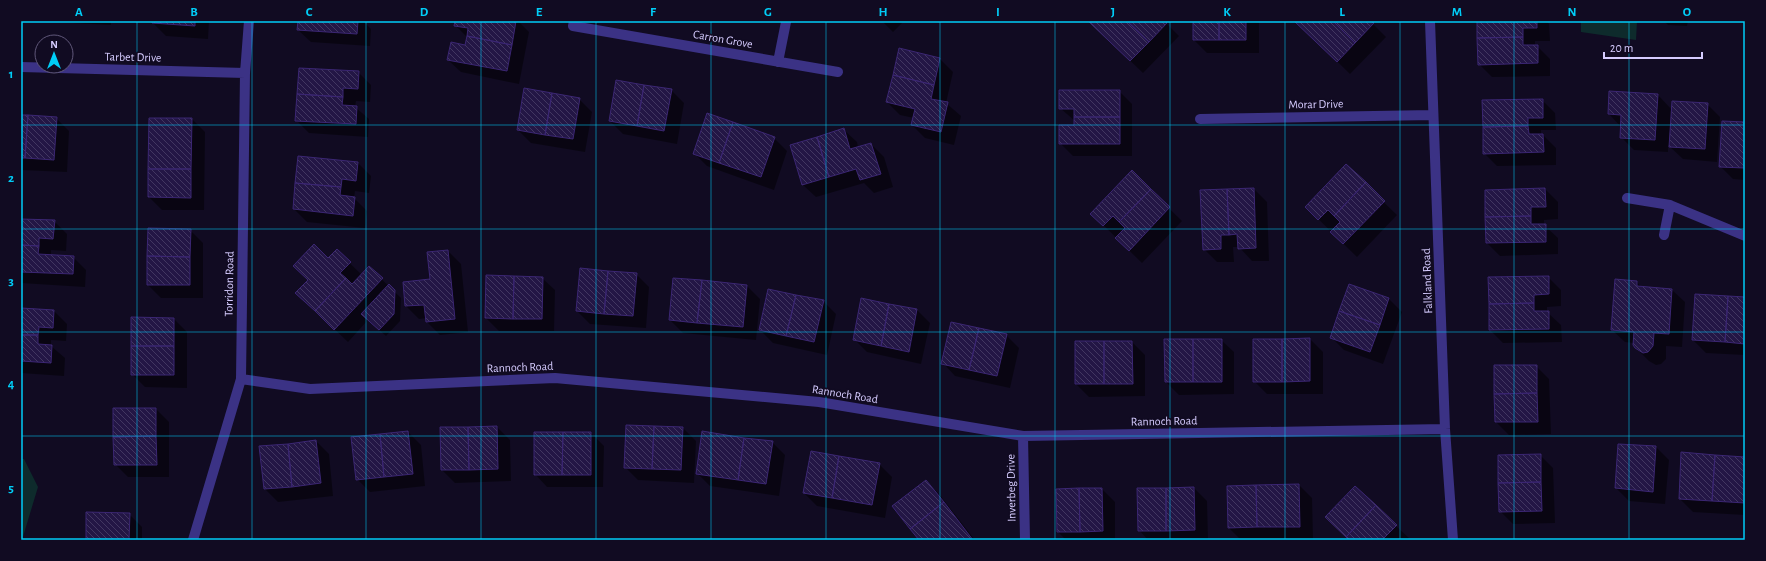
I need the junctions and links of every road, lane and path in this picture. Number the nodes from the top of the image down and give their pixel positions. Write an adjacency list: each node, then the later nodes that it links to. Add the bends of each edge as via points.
1 (250, 21): 8 (street, Torridon Road)
2 (574, 21): 5 (street, Carron Grove, via 573,26)
3 (1430, 21): 9 (street, Falkland Road)
4 (786, 22): 5 (street)
5 (778, 62): 7 (street, Carron Grove)
6 (21, 68): 8 (street, Tarbet Drive)
7 (838, 72)
8 (245, 73): 15 (street, Torridon Road)
9 (1433, 115): 10 (street, Morar Drive); 16 (street, Falkland Road)
10 (1200, 119)
11 (1627, 198): 12 (street)
12 (1670, 205): 13 (street); 14 (street)
13 (1664, 235)
14 (1745, 236)
15 (241, 379): 17 (street, Rannoch Road, via 310,389 555,378 819,402); 18 (street, Torridon Road)
16 (1445, 429): 17 (street, Rannoch Road); 20 (street, Falkland Road)
17 (1023, 436): 19 (street, Inverbeg Drive)
18 (193, 540)
19 (1025, 540)
20 (1453, 540)

